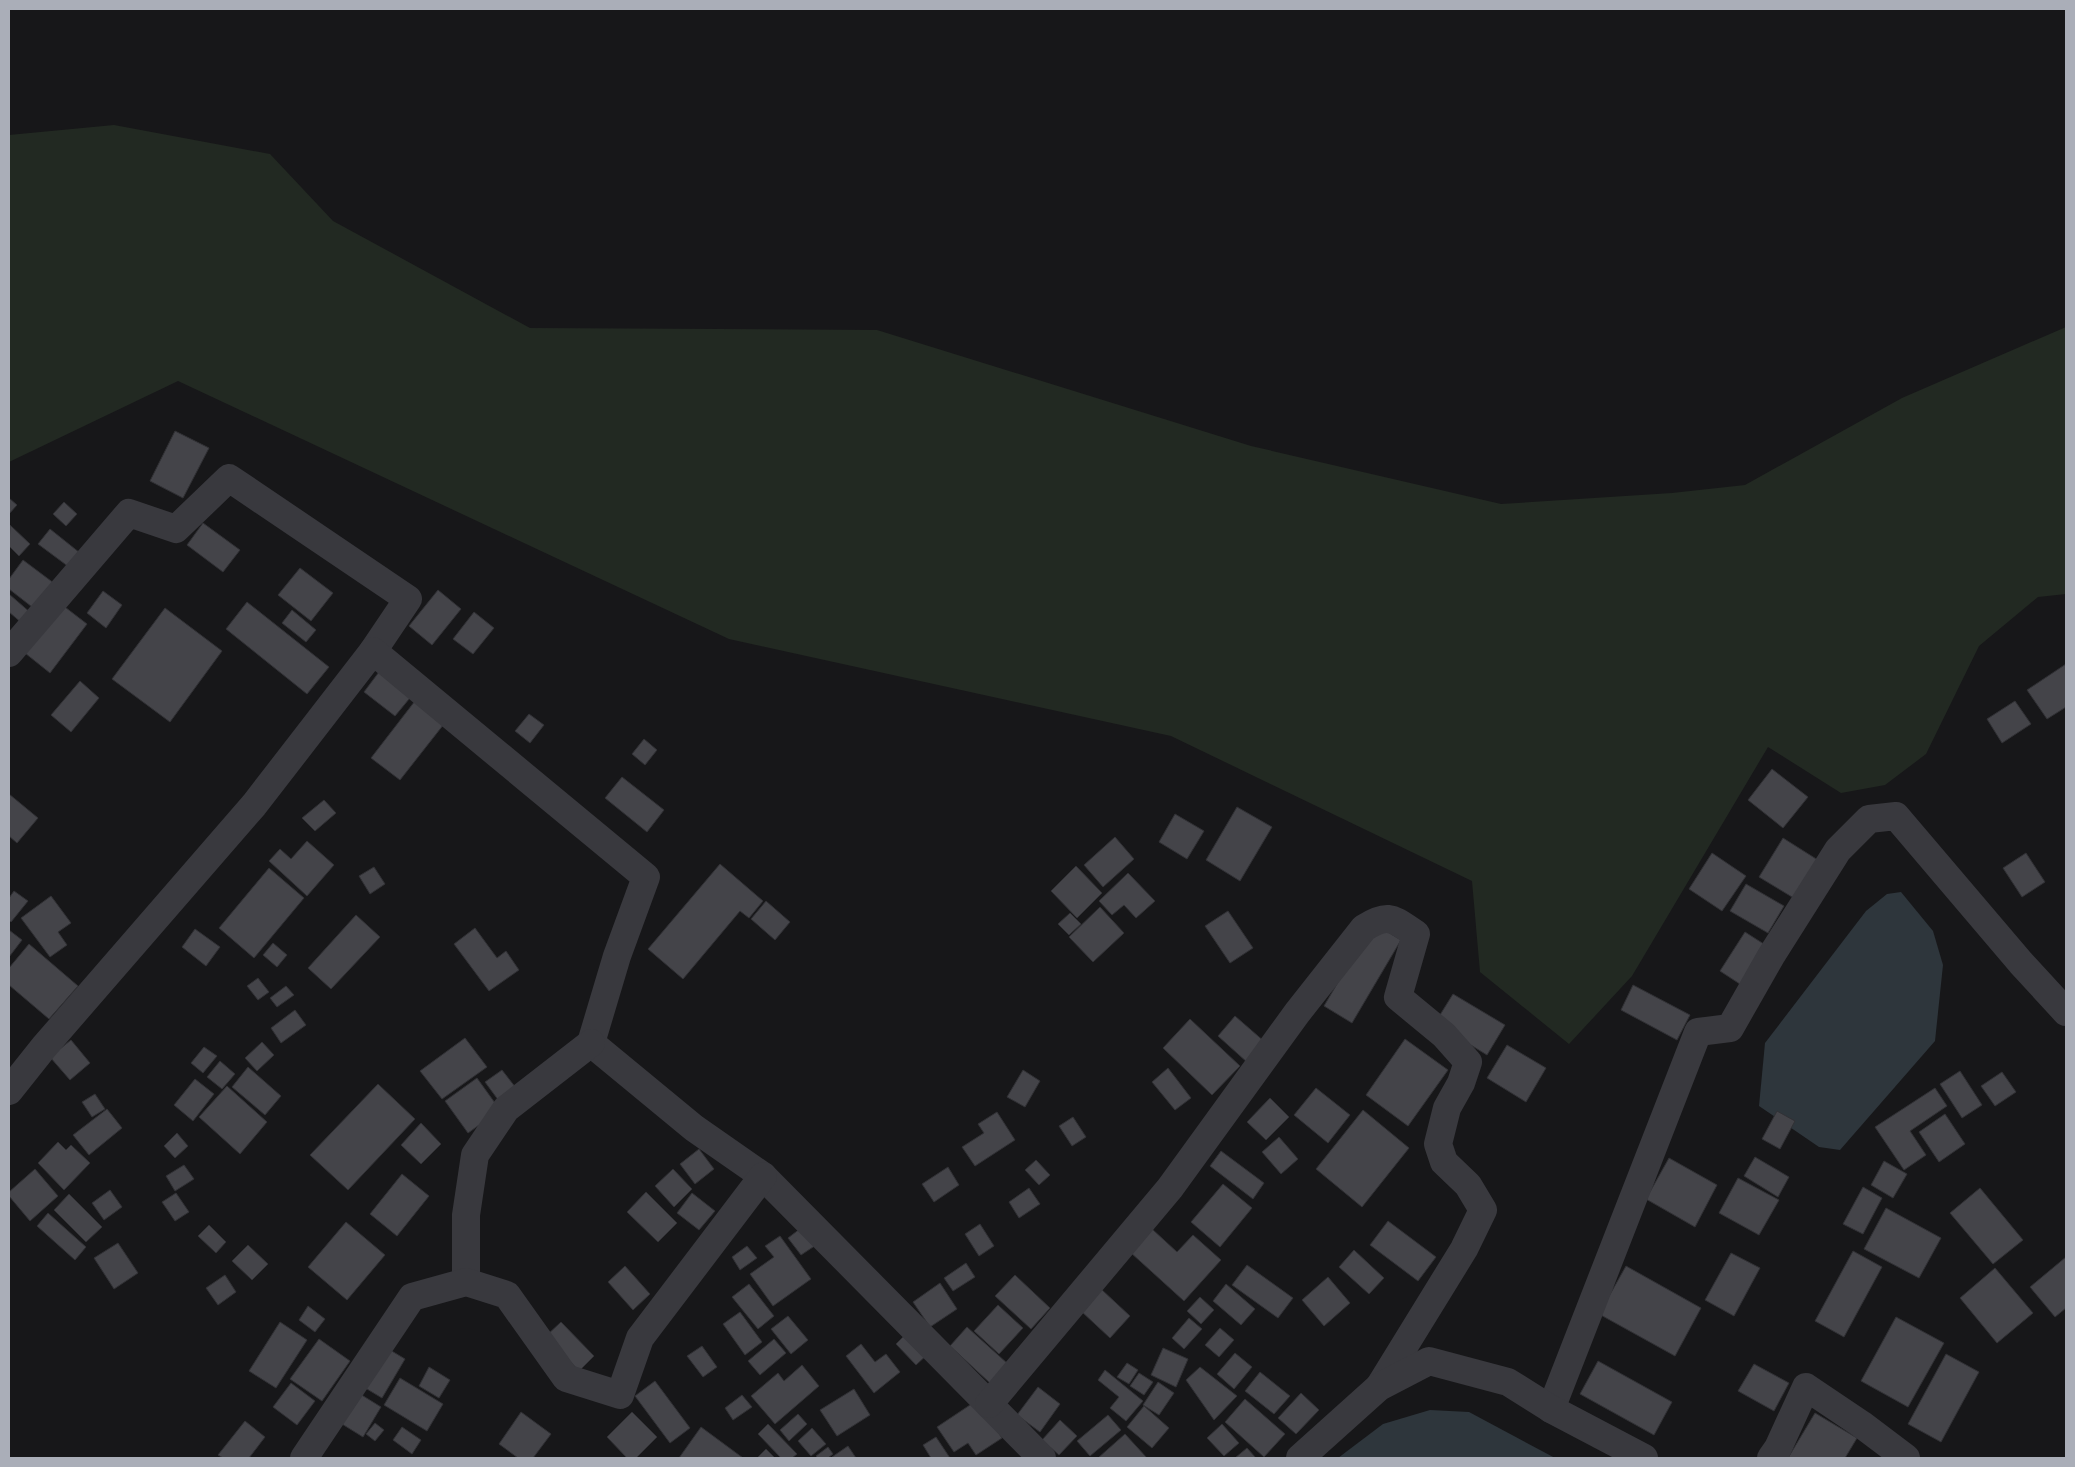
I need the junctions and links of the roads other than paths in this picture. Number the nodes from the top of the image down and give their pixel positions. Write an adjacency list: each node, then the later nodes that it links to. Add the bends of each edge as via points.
1 (373, 651): 2 (street, via 408,599 229,478 176,530 129,512); 4 (street, via 646,877); 5 (street, via 254,805 44,1046)
2 (9, 653)
3 (2066, 1012): 10 (street, via 1896,816 1869,818 1838,850 1730,1028 1698,1032)
4 (591, 1042): 6 (street, via 694,1128); 7 (street, via 506,1109 475,1155 466,1215)
5 (9, 1091)
6 (763, 1176): 7 (street, via 640,1338 620,1395 566,1378 507,1296); 9 (street)
7 (466, 1282): 11 (street, via 412,1297)
8 (1379, 1387): 9 (street, via 1464,1249 1483,1210 1468,1184 1444,1162 1438,1144 1447,1108 1468,1062 1444,1035 1398,997 1416,934 1391,918 1378,919 1364,928 1297,1013 1170,1188); 10 (street, via 1430,1361 1508,1382); 13 (street)
9 (989, 1404): 12 (street)
10 (1551, 1409): 14 (street)
11 (304, 1458)
12 (1042, 1458)
13 (1300, 1458)
14 (1644, 1458)
15 (1771, 1458): 16 (street, via 1806,1388)
16 (1906, 1458)

